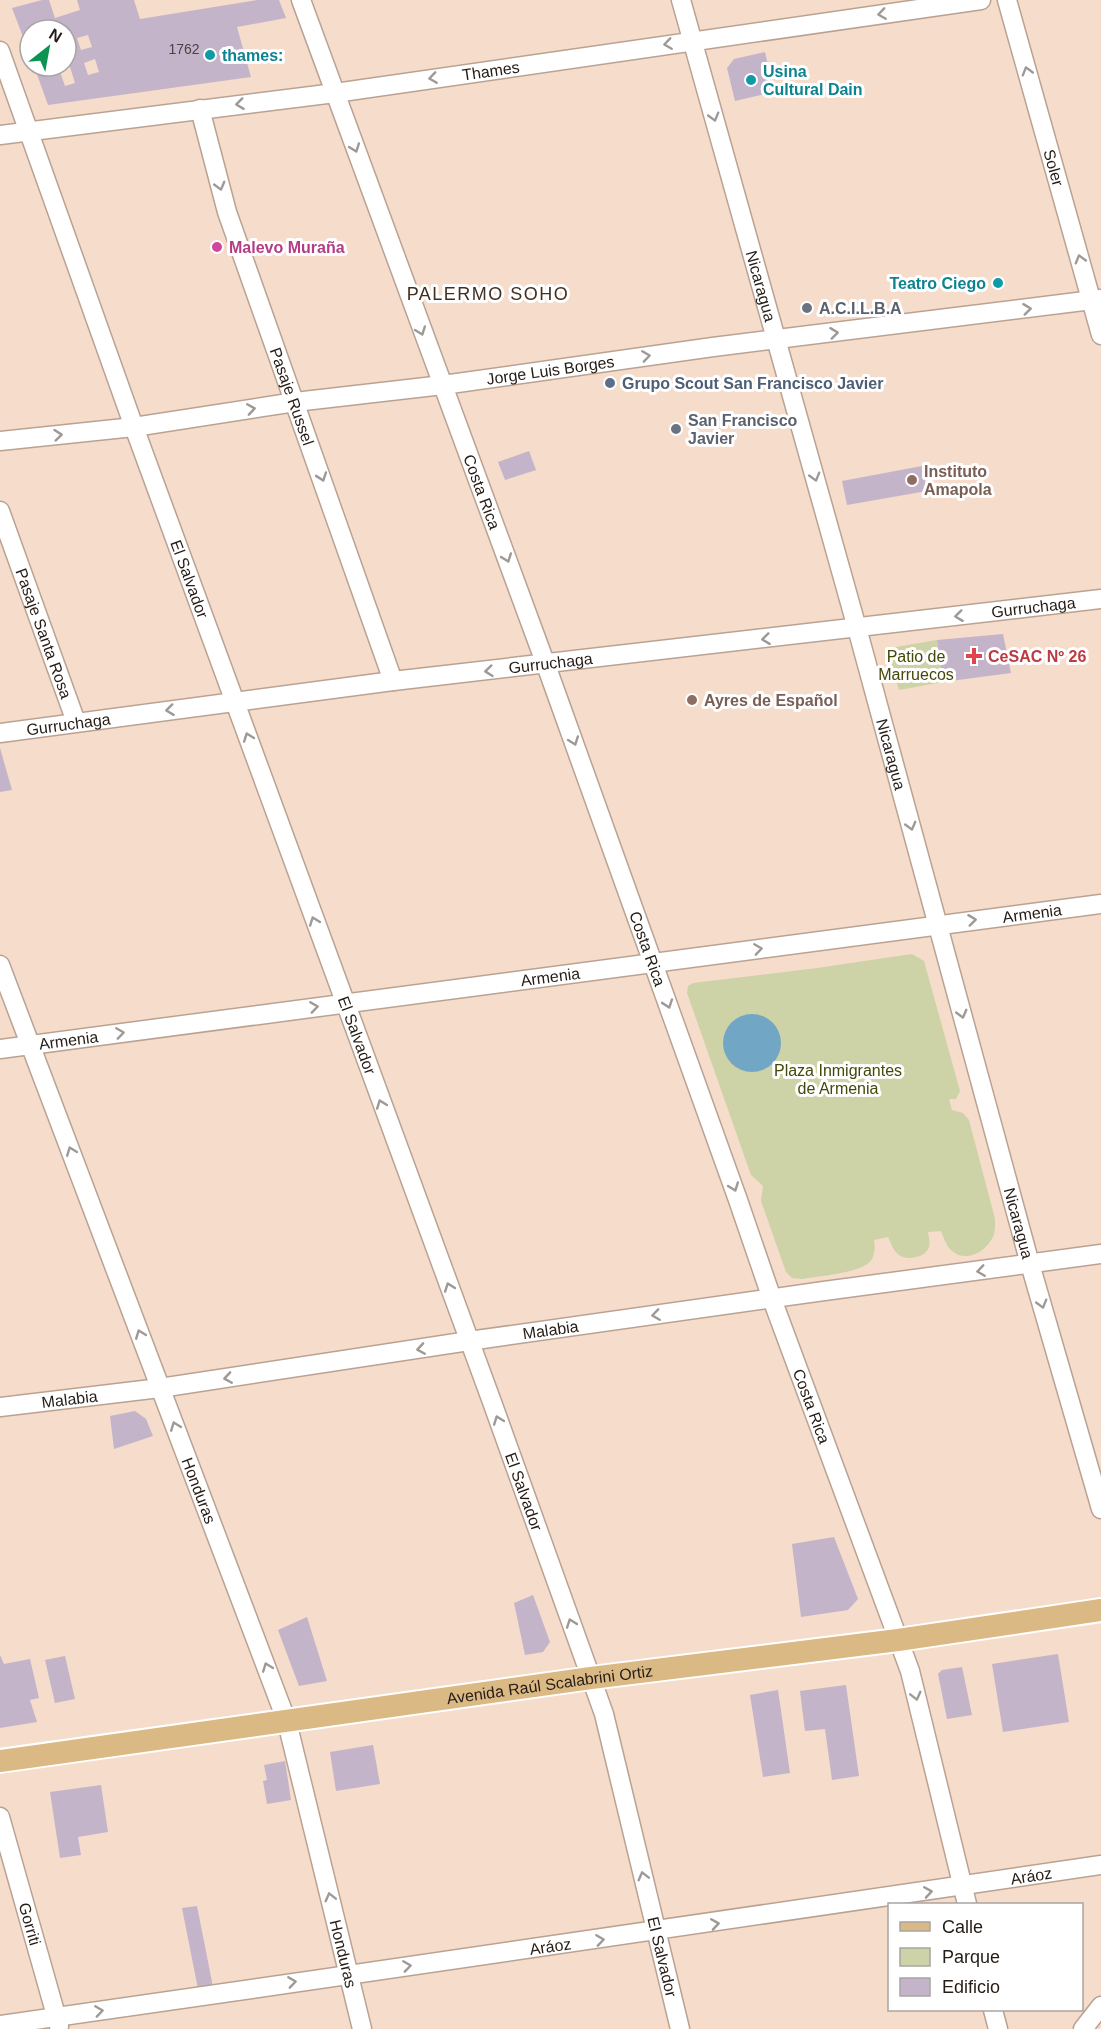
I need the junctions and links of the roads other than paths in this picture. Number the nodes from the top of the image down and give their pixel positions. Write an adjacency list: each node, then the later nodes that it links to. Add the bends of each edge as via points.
1 (301, 0): 7 (street, Costa Rica)
2 (681, 0): 5 (street, Nicaragua)
3 (981, 0): 5 (street, Thames, one-way to 5)
4 (1007, 0): 11 (street, Soler, one-way to 4)
5 (692, 40): 7 (street, Thames, one-way to 7); 13 (street, Nicaragua, one-way to 13)
6 (0, 51): 9 (street, El Salvador)
7 (335, 93): 8 (street, Thames, one-way to 8); 14 (street, Costa Rica, one-way to 14)
8 (200, 109): 9 (street, Thames); 15 (street, Pasaje Russel, one-way to 15, via 227,212)
9 (30, 132): 10 (street, Thames); 16 (street, El Salvador)
10 (0, 135)
11 (1096, 300): 12 (street, Soler); 13 (street, Jorge Luis Borges, one-way to 11)
12 (1101, 335)
13 (776, 340): 14 (street, Jorge Luis Borges, one-way to 13); 20 (street, Nicaragua, one-way to 20)
14 (443, 385): 15 (street, Jorge Luis Borges); 21 (street, Costa Rica, one-way to 21)
15 (295, 402): 16 (street, Jorge Luis Borges, one-way to 15); 22 (street, Pasaje Russel, one-way to 22)
16 (134, 427): 17 (street, Jorge Luis Borges, one-way to 16); 23 (street, El Salvador)
17 (0, 441)
18 (0, 511): 24 (street, Pasaje Santa Rosa)
19 (1101, 599): 20 (street, Gurruchaga, one-way to 20)
20 (857, 628): 21 (street, Gurruchaga, one-way to 21); 27 (street, Nicaragua, one-way to 27)
21 (546, 665): 22 (street, Gurruchaga, one-way to 22); 28 (street, Costa Rica, one-way to 28)
22 (393, 681): 23 (street, Gurruchaga)
23 (235, 702): 24 (street, Gurruchaga, one-way to 24); 30 (street, El Salvador, one-way to 23)
24 (76, 722): 25 (street, Gurruchaga)
25 (0, 733)
26 (1101, 904): 27 (street, Armenia, one-way to 26)
27 (938, 925): 28 (street, Armenia, one-way to 27); 34 (street, Nicaragua, one-way to 34)
28 (654, 963): 30 (street, Armenia); 35 (street, Costa Rica, one-way to 35)
29 (0, 965): 31 (street, Honduras)
30 (344, 1003): 31 (street, Armenia, one-way to 30); 36 (street, El Salvador, one-way to 30)
31 (31, 1045): 32 (street, Armenia); 37 (street, Honduras, one-way to 31)
32 (0, 1049)
33 (1101, 1254): 34 (street, Malabia)
34 (1030, 1264): 35 (street, Malabia, one-way to 35); 39 (street, Nicaragua, one-way to 39)
35 (772, 1299): 36 (street, Malabia, one-way to 36); 41 (street, Costa Rica)
36 (469, 1341): 37 (street, Malabia, one-way to 37); 42 (street, El Salvador, one-way to 36)
37 (160, 1388): 38 (street, Malabia); 43 (street, Honduras, one-way to 37)
38 (0, 1407)
39 (1101, 1509)
40 (1101, 1610): 41 (main road, Avenida Raúl Scalabrini Ortiz)
41 (898, 1640): 42 (main road, Avenida Raúl Scalabrini Ortiz); 47 (street, Costa Rica, one-way to 47, via 910,1671)
42 (591, 1678): 43 (main road, Avenida Raúl Scalabrini Ortiz); 49 (street, El Salvador, one-way to 42, via 604,1714)
43 (287, 1722): 44 (main road, Avenida Raúl Scalabrini Ortiz); 50 (street, Honduras, one-way to 43)
44 (0, 1761)
45 (0, 1817): 53 (street, Gorriti)
46 (1101, 1865): 47 (street, Aráoz)
47 (963, 1887): 48 (street, Costa Rica); 49 (street, Aráoz, one-way to 47)
48 (967, 1903)
49 (657, 1933): 50 (street, Aráoz, one-way to 49); 56 (street, El Salvador)
50 (349, 1974): 53 (street, Aráoz, one-way to 50); 55 (street, Honduras)
51 (1101, 2006): 58 (street)
52 (993, 2011): 57 (street)
53 (58, 2023): 54 (street, Aráoz)
54 (0, 2025)
55 (362, 2029)
56 (680, 2029)
57 (998, 2029)
58 (1083, 2029)

